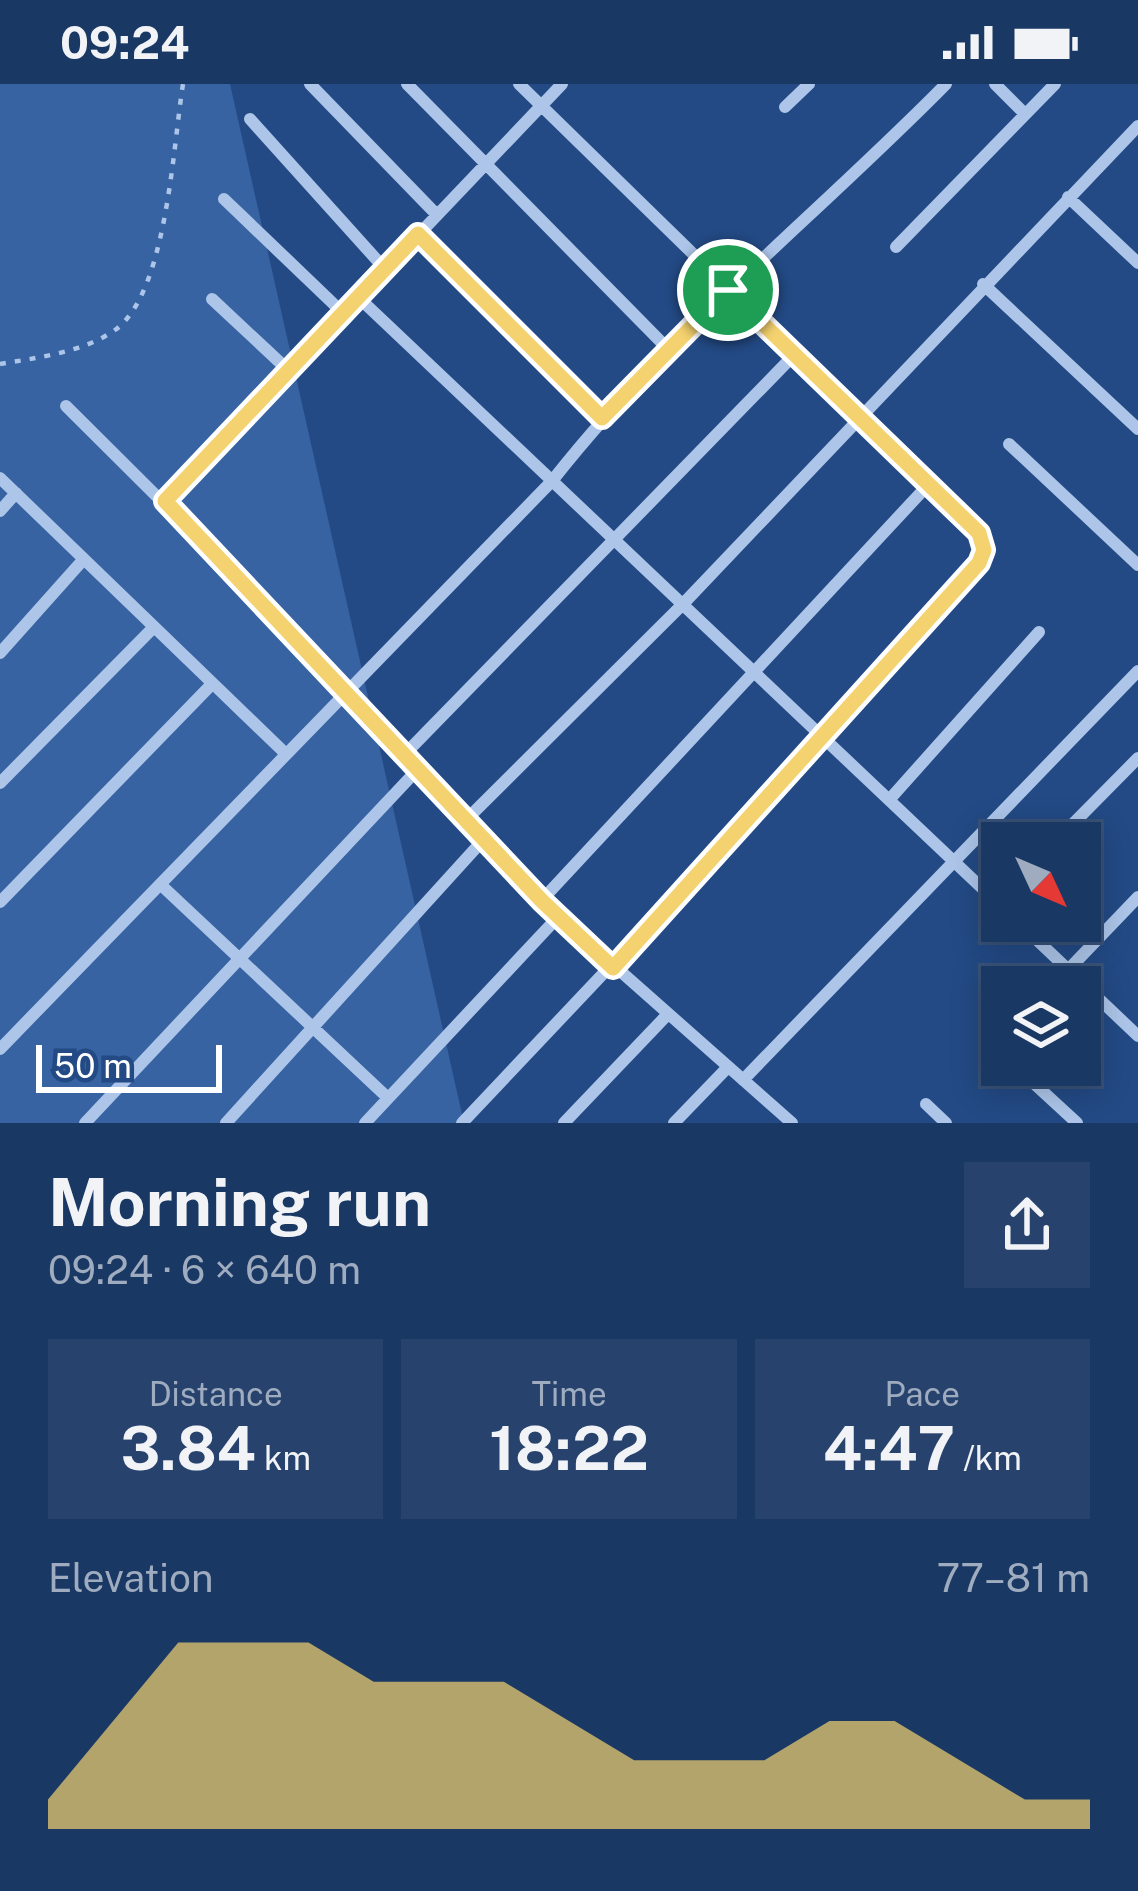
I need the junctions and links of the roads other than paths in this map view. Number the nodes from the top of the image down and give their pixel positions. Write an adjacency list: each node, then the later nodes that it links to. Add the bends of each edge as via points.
1 (310, 84): 17 (street)
2 (407, 84): 14 (street)
3 (519, 84): 9 (street)
4 (562, 84): 9 (street)
5 (808, 84): 10 (street)
6 (946, 84): 23 (street, via 824,208 796,224)
7 (995, 84): 11 (street)
8 (1055, 84): 11 (street)
9 (541, 106): 14 (street); 23 (street)
10 (785, 106)
11 (1025, 114): 19 (street)
12 (250, 119): 21 (street)
13 (1138, 127): 15 (street)
14 (486, 164): 17 (street); 27 (street)
15 (1069, 197): 20 (street); 22 (street)
16 (224, 199): 26 (street)
17 (437, 215): 18 (street)
18 (418, 234): 21 (street); 31 (street)
19 (896, 247)
20 (1138, 263)
21 (385, 269): 24 (street)
22 (983, 284): 32 (street); 33 (street)
23 (728, 290): 27 (street); 28 (street)
24 (358, 297): 26 (street); 36 (street)
25 (212, 299): 29 (street)
26 (343, 313): 29 (street)
27 (669, 350): 31 (street)
28 (794, 355): 32 (street); 41 (street)
29 (288, 370): 39 (street)
30 (66, 406): 39 (street)
31 (602, 418): 36 (street)
32 (858, 418): 37 (street); 44 (street)
33 (1138, 429)
34 (1009, 443): 43 (street)
35 (0, 478): 38 (street)
36 (553, 481): 41 (street); 51 (street)
37 (928, 485): 49 (street); 52 (street, via 979,533 979,563)
38 (16, 493): 40 (street); 42 (street)
39 (165, 501): 51 (street)
40 (0, 511)
41 (614, 539): 44 (street); 54 (street)
42 (83, 560): 45 (street); 47 (street)
43 (1138, 565)
44 (683, 604): 49 (street); 59 (street)
45 (152, 629): 50 (street); 57 (street)
46 (1039, 632): 58 (street)
47 (0, 653)
48 (1138, 670): 62 (street)
49 (754, 672): 52 (street); 66 (street)
50 (212, 684): 53 (street); 67 (street)
51 (346, 691): 53 (street); 54 (street)
52 (825, 739): 58 (street); 73 (street)
53 (286, 754): 63 (street)
54 (405, 754): 56 (street)
55 (1138, 758): 60 (street)
56 (418, 769): 59 (street); 70 (street)
57 (0, 783)
58 (889, 800): 62 (street)
59 (466, 820): 61 (street)
60 (1075, 822)
61 (484, 839): 66 (street); 77 (street)
62 (955, 863): 64 (street); 80 (street)
63 (160, 884): 70 (street); 78 (street)
64 (981, 885)
65 (1138, 898): 72 (street)
66 (542, 901): 68 (street)
67 (0, 902)
68 (558, 917): 73 (street); 82 (street)
69 (1039, 942): 71 (street)
70 (242, 957): 77 (street); 85 (street)
71 (1064, 966)
72 (1072, 966)
73 (613, 968): 75 (street); 88 (street)
74 (1101, 998): 76 (street)
75 (667, 1015): 79 (street); 89 (street)
76 (1135, 1027)
77 (313, 1028): 82 (street); 86 (street)
78 (0, 1049)
79 (728, 1067): 80 (street); 90 (street)
80 (743, 1080): 84 (street)
81 (1037, 1086): 92 (street)
82 (388, 1098): 87 (street)
83 (926, 1104): 91 (street)
84 (788, 1122)
85 (85, 1123)
86 (226, 1123)
87 (365, 1123)
88 (462, 1123)
89 (564, 1123)
90 (674, 1123)
91 (946, 1123)
92 (1077, 1123)

